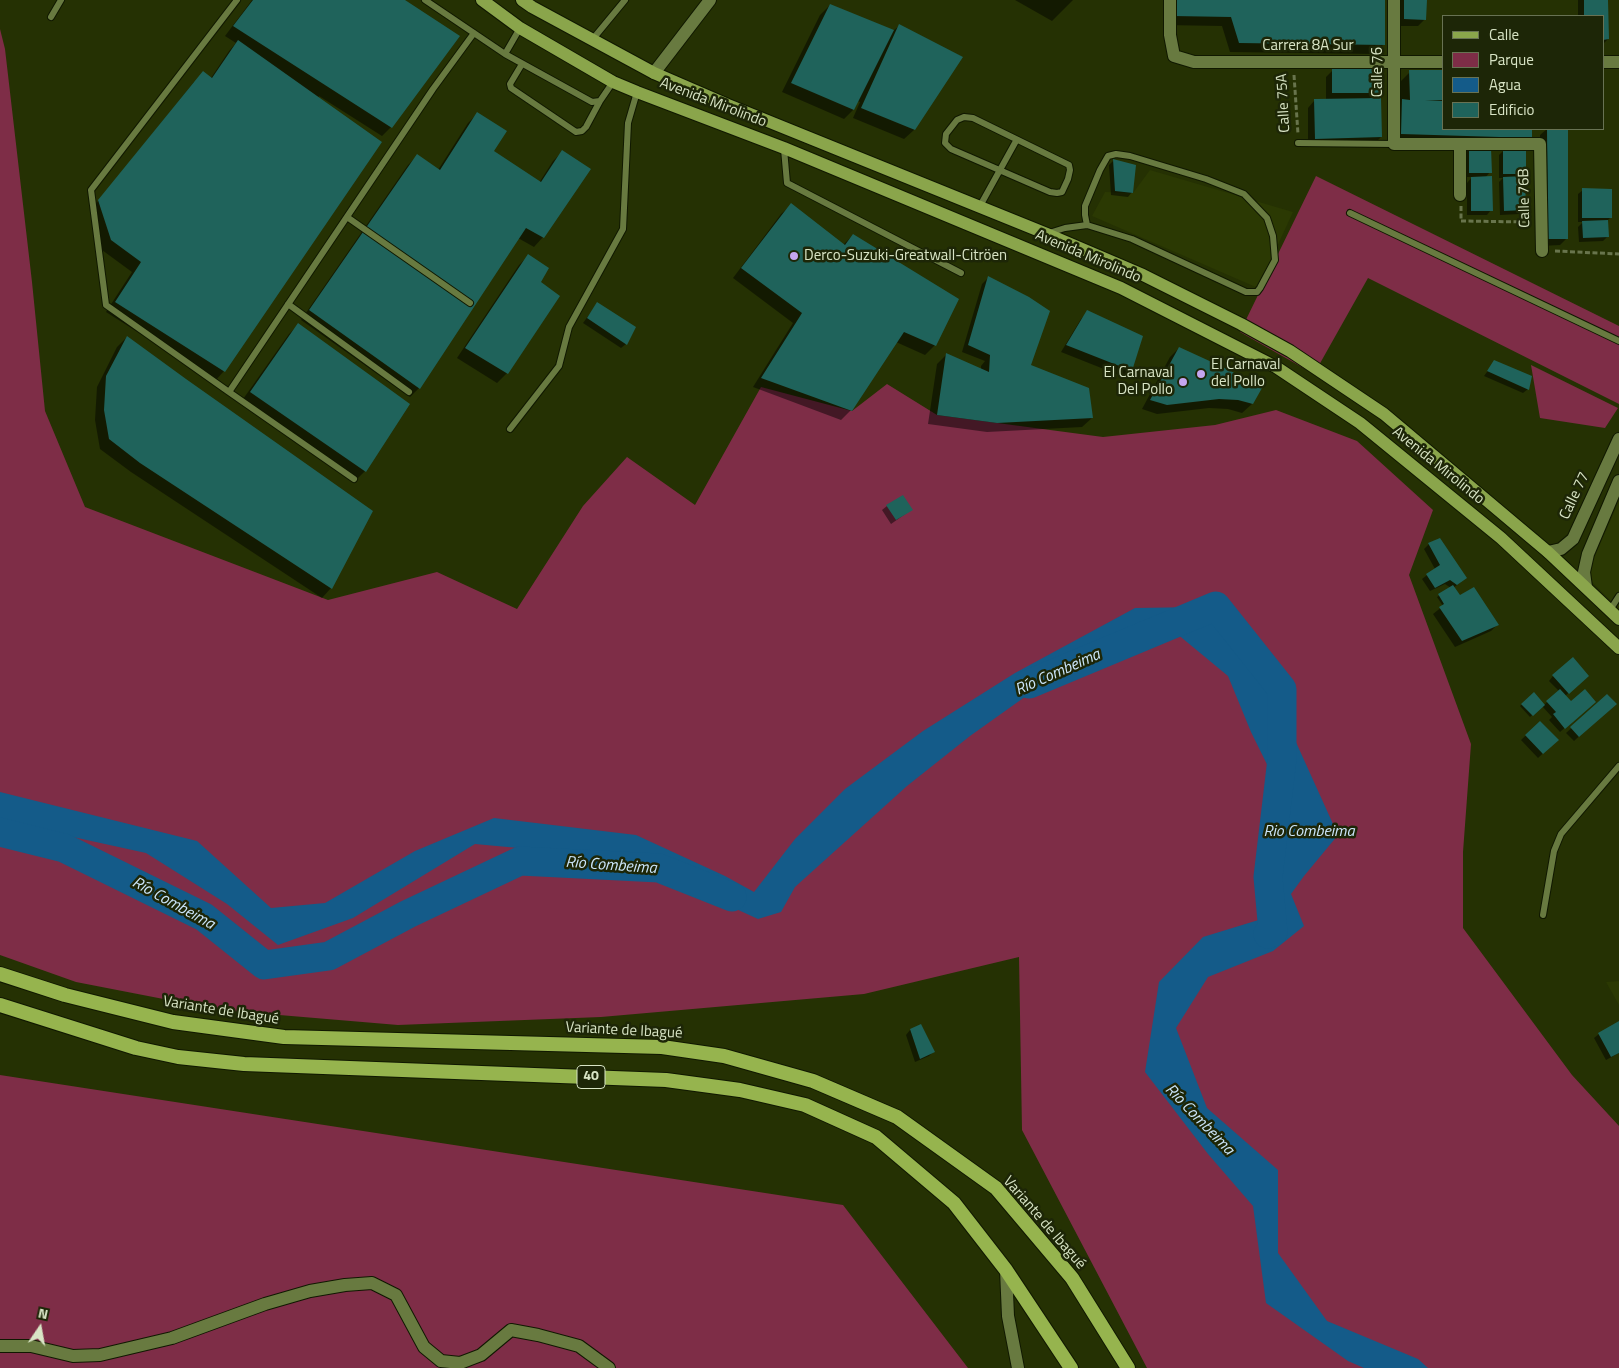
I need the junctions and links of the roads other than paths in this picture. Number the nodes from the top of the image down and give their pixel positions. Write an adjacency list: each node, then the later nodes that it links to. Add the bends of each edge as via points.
1 (61, 0): 10 (lane)
2 (237, 0): 41 (lane, via 91,190 106,305)
3 (424, 0): 12 (lane)
4 (482, 0): 11 (main road, Avenida Mirolindo)
5 (522, 0): 13 (main road, Avenida Mirolindo)
6 (625, 0): 13 (lane)
7 (710, 0): 20 (street)
8 (1170, 0): 15 (street, Carrera 8A Sur, via 1174,56 1194,62)
9 (1394, 0): 15 (street, Calle 76)
10 (51, 17)
11 (520, 28): 14 (lane); 21 (main road, Avenida Mirolindo)
12 (474, 34): 14 (lane); 33 (lane)
13 (592, 40): 20 (main road, Avenida Mirolindo)
14 (505, 54): 19 (lane)
15 (1394, 62): 16 (street, Carrera 8A Sur); 26 (street, Calle 76)
16 (1442, 62)
17 (1604, 62): 18 (street)
18 (1619, 62)
19 (522, 64): 23 (lane, via 592,102); 23 (lane, via 510,84 511,88 576,132 582,132 586,127)
20 (654, 73): 31 (main road, Avenida Mirolindo)
21 (613, 82): 22 (main road, Avenida Mirolindo); 23 (lane)
22 (637, 92): 28 (main road, Avenida Mirolindo); 43 (lane, via 628,123 623,229 569,327 559,366)
23 (600, 101)
24 (1016, 141): 29 (lane); 29 (lane, via 1069,165 1068,179 1062,192 1050,192); 29 (lane, via 973,118 964,117 957,120 946,134 945,143 951,149)
25 (1298, 143): 26 (lane)
26 (1394, 144): 27 (street)
27 (1460, 144): 30 (street); 36 (street, Calle 76B, via 1540,144)
28 (784, 148): 37 (lane, via 787,183); 51 (main road, Avenida Mirolindo, via 1121,288 1276,367 1368,429 1501,538)
29 (1000, 170): 31 (lane)
30 (1460, 195)
31 (980, 206): 35 (main road, Avenida Mirolindo)
32 (1350, 213): 40 (lane)
33 (347, 217): 38 (lane); 39 (lane)
34 (1087, 225): 34 (lane, via 1132,239 1246,292 1257,292 1275,260 1273,236 1267,218 1244,194 1206,178 1130,156 1108,156 1085,206); 35 (lane)
35 (1047, 234): 47 (main road, Avenida Mirolindo, via 1143,275 1290,351 1384,414)
36 (1542, 251)
37 (961, 273)
38 (470, 303)
39 (288, 304): 41 (lane); 42 (lane)
40 (1619, 341)
41 (229, 392): 45 (lane)
42 (409, 392)
43 (510, 429)
44 (1619, 439): 47 (street, Calle 77, via 1573,538 1561,549)
45 (354, 480)
46 (1619, 481): 48 (street, via 1588,554 1584,572)
47 (1548, 552): 48 (main road, Avenida Mirolindo)
48 (1586, 587): 50 (main road, Avenida Mirolindo)
49 (1619, 596): 50 (lane)
50 (1615, 615)
51 (1619, 648)
52 (1619, 766): 53 (lane, via 1561,834 1554,851)
53 (1543, 916)
54 (0, 974): 61 (highway, Variante de Ibagué / 40, via 65,995 183,1023 284,1037 662,1047 716,1055 813,1081 897,1117 996,1188 1072,1278)
55 (0, 1005): 56 (highway, 40, via 136,1048 178,1057 244,1064 666,1080 740,1090 805,1105 876,1137 954,1203)
56 (1006, 1270): 59 (street, via 1008,1316); 60 (highway, 40)
57 (0, 1346): 58 (street, via 31,1346 73,1356 100,1355 172,1338 310,1291 372,1283 396,1295 424,1347 441,1361 460,1364 481,1355 512,1330 579,1346)
58 (609, 1368)
59 (1018, 1368)
60 (1071, 1368)
61 (1128, 1368)

